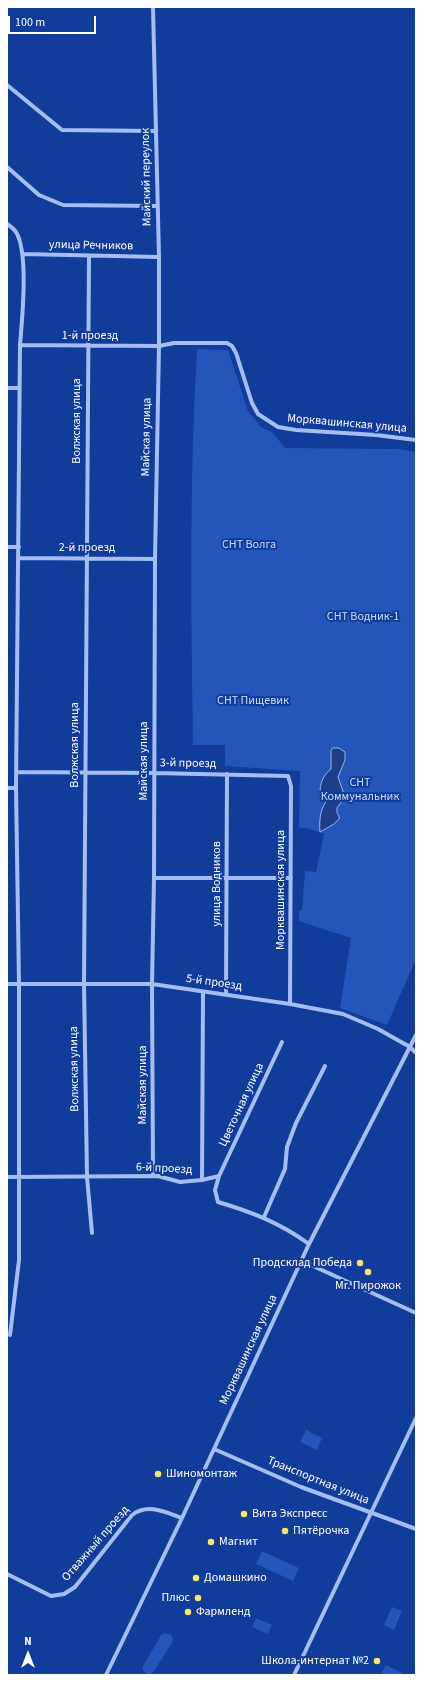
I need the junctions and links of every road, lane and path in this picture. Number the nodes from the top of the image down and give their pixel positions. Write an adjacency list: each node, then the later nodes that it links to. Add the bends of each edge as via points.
1 (153, 7): 3 (street, Майский переулок)
2 (7, 85): 3 (street, via 62,130)
3 (156, 131): 5 (street, Майский переулок)
4 (7, 167): 5 (street, via 39,194 63,205)
5 (157, 206): 9 (street, Майский переулок)
6 (7, 224): 7 (street, via 16,232)
7 (22, 254): 8 (street, улица Речников); 10 (street, via 23,307)
8 (88, 256): 9 (street, улица Речников); 11 (street, Волжская улица)
9 (159, 257): 12 (street, Майский переулок)
10 (20, 345): 11 (street, 1-й проезд); 14 (street)
11 (88, 346): 12 (street, 1-й проезд); 19 (street, Волжская улица)
12 (159, 346): 15 (street, Морквашинская улица, via 174,343 221,342 232,346 258,414 278,427); 20 (street, Майская улица)
13 (7, 388): 14 (street)
14 (20, 388): 17 (street)
15 (416, 440)
16 (7, 547): 17 (street)
17 (19, 547): 18 (street)
18 (19, 558): 19 (street, 2-й проезд); 21 (street)
19 (86, 558): 20 (street, 2-й проезд); 22 (street, Волжская улица)
20 (155, 559): 23 (street, Майская улица)
21 (16, 772): 22 (street, 3-й проезд); 27 (street)
22 (85, 773): 23 (street, 3-й проезд); 31 (street, Волжская улица)
23 (154, 773): 24 (street, 3-й проезд); 28 (street, Майская улица)
24 (227, 774): 25 (street, 3-й проезд); 29 (street, улица Водников)
25 (288, 776): 30 (street, Морквашинская улица, via 291,786)
26 (7, 788): 27 (street)
27 (16, 788): 33 (street)
28 (154, 878): 29 (street); 34 (street, Майская улица)
29 (226, 878): 30 (street); 36 (street, улица Водников)
30 (291, 878): 37 (street, Морквашинская улица)
31 (84, 983): 33 (street, 5-й проезд); 34 (street, 5-й проезд); 47 (street, Волжская улица)
32 (7, 984): 33 (street, 5-й проезд)
33 (19, 984): 46 (street)
34 (152, 984): 35 (street, 5-й проезд); 43 (street, Майская улица)
35 (203, 992): 36 (street, 5-й проезд); 48 (street)
36 (226, 994): 37 (street, 5-й проезд)
37 (290, 1004): 40 (street, 5-й проезд, via 343,1014 378,1029)
38 (416, 1035): 40 (street, Морквашинская улица)
39 (282, 1042): 44 (street, Цветочная улица)
40 (410, 1047): 41 (street, 5-й проезд); 51 (street, Морквашинская улица)
41 (416, 1053)
42 (325, 1066): 49 (street, via 296,1123 287,1147 285,1169)
43 (153, 1176): 47 (street, 6-й проезд); 48 (street, 6-й проезд, via 180,1182)
44 (219, 1176): 48 (street, 6-й проезд); 49 (street, via 215,1190 218,1202)
45 (7, 1177): 46 (street, 6-й проезд)
46 (18, 1177): 47 (street, 6-й проезд); 54 (street, via 19,1260)
47 (87, 1177): 50 (street, Волжская улица)
48 (202, 1180)
49 (264, 1217): 51 (street)
50 (92, 1233)
51 (309, 1244): 52 (street, Морквашинская улица)
52 (302, 1261): 53 (street); 56 (street, Морквашинская улица)
53 (416, 1313)
54 (10, 1335)
55 (416, 1418): 57 (street)
56 (214, 1449): 57 (street, Транспортная улица, via 301,1487); 58 (street, Морквашинская улица)
57 (370, 1513): 59 (street, Транспортная улица); 62 (street)
58 (182, 1518): 60 (street, Отважный проезд, via 152,1508 138,1510 75,1587 58,1596 51,1596); 61 (street, Морквашинская улица)
59 (416, 1529)
60 (7, 1574)
61 (106, 1675)
62 (294, 1675)

